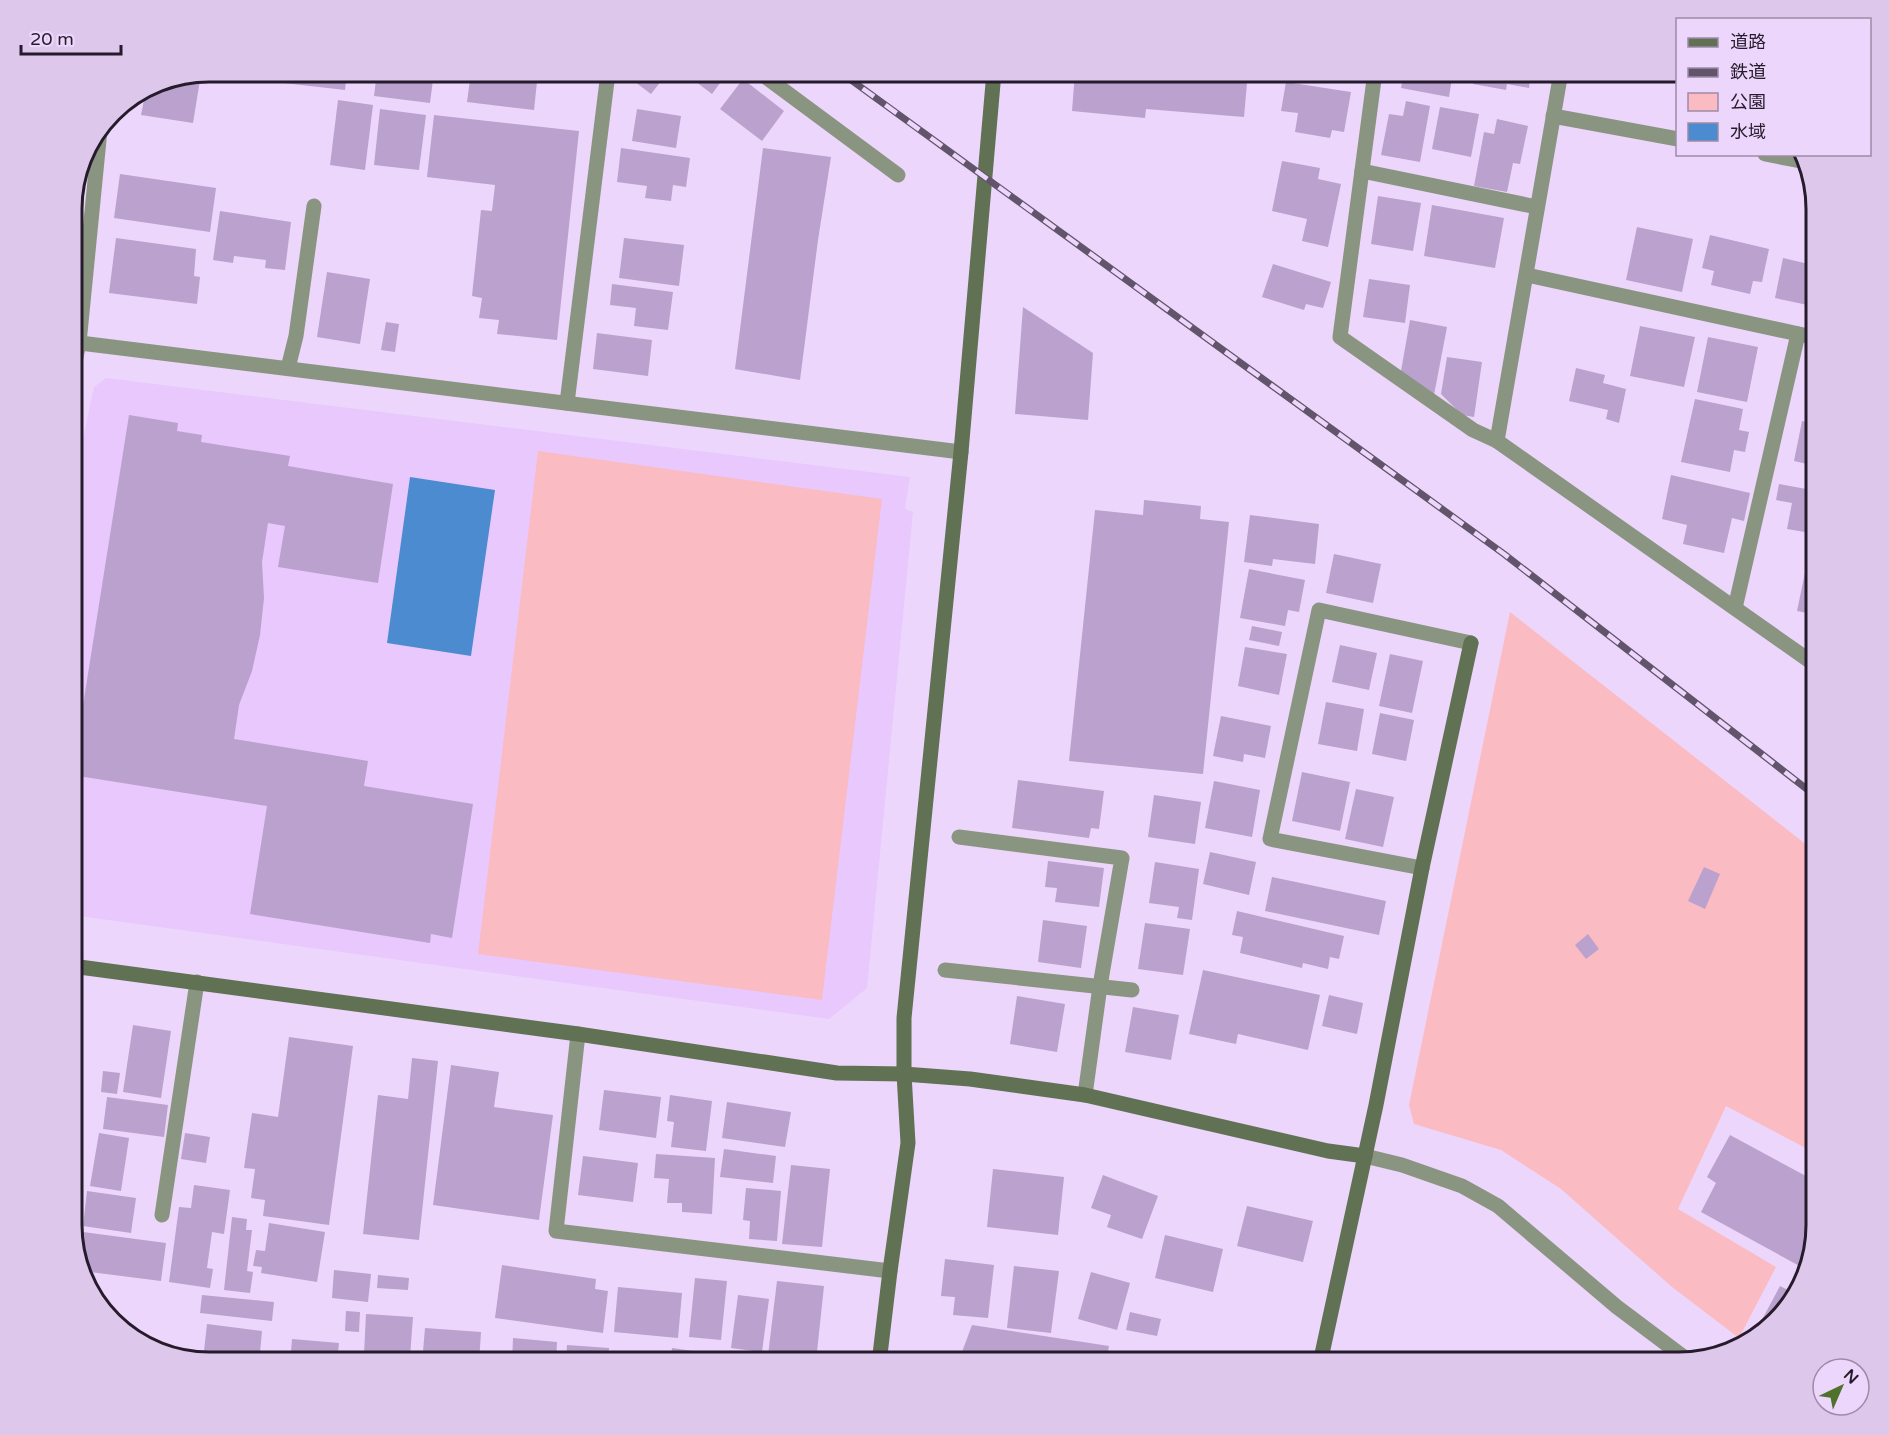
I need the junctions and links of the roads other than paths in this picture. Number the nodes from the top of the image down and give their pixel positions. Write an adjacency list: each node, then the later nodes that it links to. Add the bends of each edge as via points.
1 (607, 83): 21 (street)
2 (774, 83): 12 (street)
3 (993, 83): 23 (street)
4 (1374, 83): 11 (street)
5 (1559, 83): 6 (street)
6 (1553, 116): 7 (street); 14 (street)
7 (1676, 139)
8 (98, 150): 16 (street)
9 (1775, 156): 10 (street)
10 (1796, 160)
11 (1362, 171): 14 (street); 22 (street, via 1340,337 1473,430)
12 (898, 175)
13 (314, 206): 20 (street)
14 (1537, 207): 15 (street)
15 (1527, 275): 17 (street); 22 (street)
16 (83, 281)
17 (1798, 334): 18 (street); 24 (street)
18 (1806, 336)
19 (83, 344): 20 (street)
20 (288, 368): 21 (street)
21 (567, 402): 23 (street)
22 (1497, 441): 24 (street)
23 (961, 452): 34 (street, via 904,1018)
24 (1736, 608): 25 (street)
25 (1806, 658)
26 (959, 837): 31 (street, via 1122,858)
27 (1422, 868): 27 (street, via 1471,643 1319,609 1270,839); 36 (street)
28 (83, 967): 30 (street)
29 (945, 970): 31 (street)
30 (197, 982): 33 (street); 37 (street)
31 (1100, 986): 32 (street); 35 (street)
32 (1132, 990)
33 (578, 1034): 34 (street, via 837,1073); 38 (street, via 556,1231)
34 (904, 1074): 35 (street); 38 (street, via 908,1143)
35 (1084, 1095): 36 (street)
36 (1365, 1156): 40 (street); 41 (street, via 1462,1186 1498,1206 1617,1307)
37 (162, 1215)
38 (890, 1271): 39 (street)
39 (880, 1352)
40 (1322, 1352)
41 (1677, 1352)

